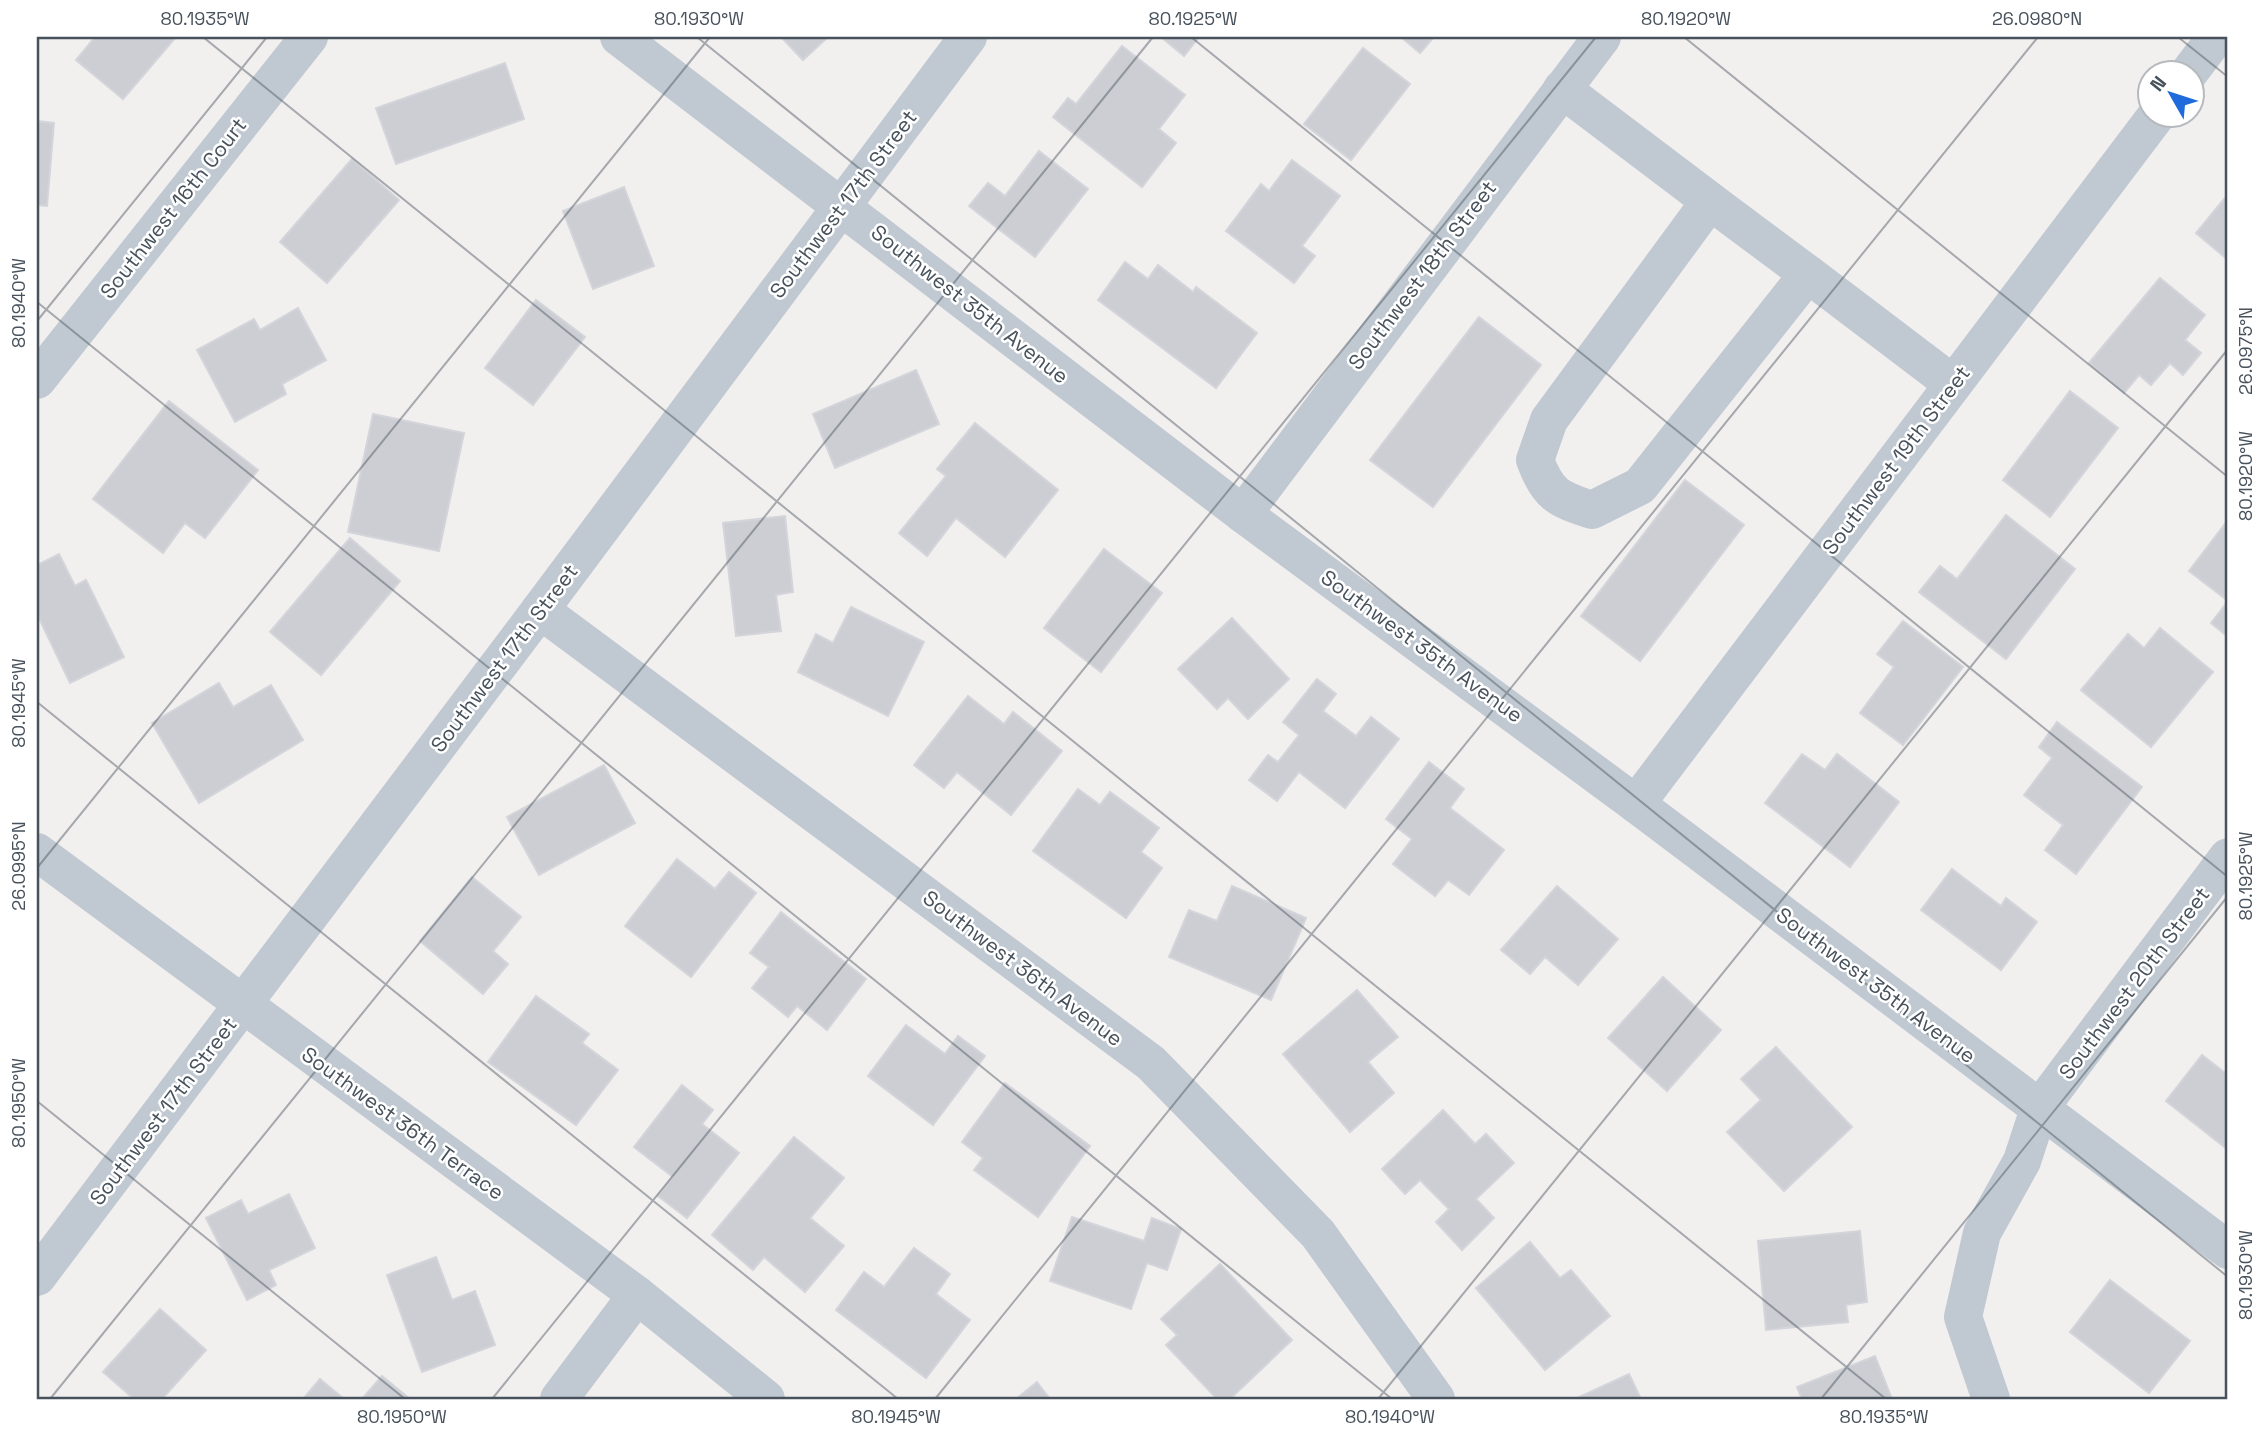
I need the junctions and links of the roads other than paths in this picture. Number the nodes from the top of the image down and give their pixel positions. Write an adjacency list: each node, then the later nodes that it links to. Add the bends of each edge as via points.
1 (309, 37): 12 (street, Southwest 16th Court)
2 (619, 37): 10 (street, Southwest 35th Avenue)
3 (968, 37): 10 (street, Southwest 17th Street)
4 (1602, 37): 7 (street, Southwest 18th Street)
5 (2216, 37): 6 (street)
6 (2199, 60)
7 (1562, 89): 9 (street); 14 (street, Southwest 18th Street)
8 (2145, 130): 13 (street, Southwest 19th Street)
9 (1710, 201): 11 (street); 11 (street, via 1549,420 1535,460 1544,484 1565,501 1592,510 1640,486)
10 (842, 205): 14 (street, Southwest 35th Avenue); 15 (street, Southwest 17th Street)
11 (1808, 274): 13 (street)
12 (37, 380)
13 (1953, 384): 16 (street, Southwest 19th Street)
14 (1243, 514): 16 (street, Southwest 35th Avenue)
15 (540, 610): 19 (street, Southwest 17th Street); 26 (street, Southwest 36th Avenue, via 1151,1063 1318,1234)
16 (1636, 804): 20 (street, Southwest 35th Avenue)
17 (37, 852): 19 (street, Southwest 36th Terrace)
18 (2228, 857): 20 (street, Southwest 20th Street)
19 (243, 1005): 22 (street, Southwest 17th Street); 23 (street, Southwest 36th Terrace)
20 (2039, 1109): 21 (street, Southwest 35th Avenue); 27 (street, Southwest 20th Street, via 2022,1161 1982,1233 1963,1317)
21 (2228, 1250)
22 (37, 1277)
23 (637, 1295): 24 (street); 25 (street, Southwest 36th Terrace)
24 (559, 1399)
25 (766, 1399)
26 (1436, 1399)
27 (1991, 1399)

